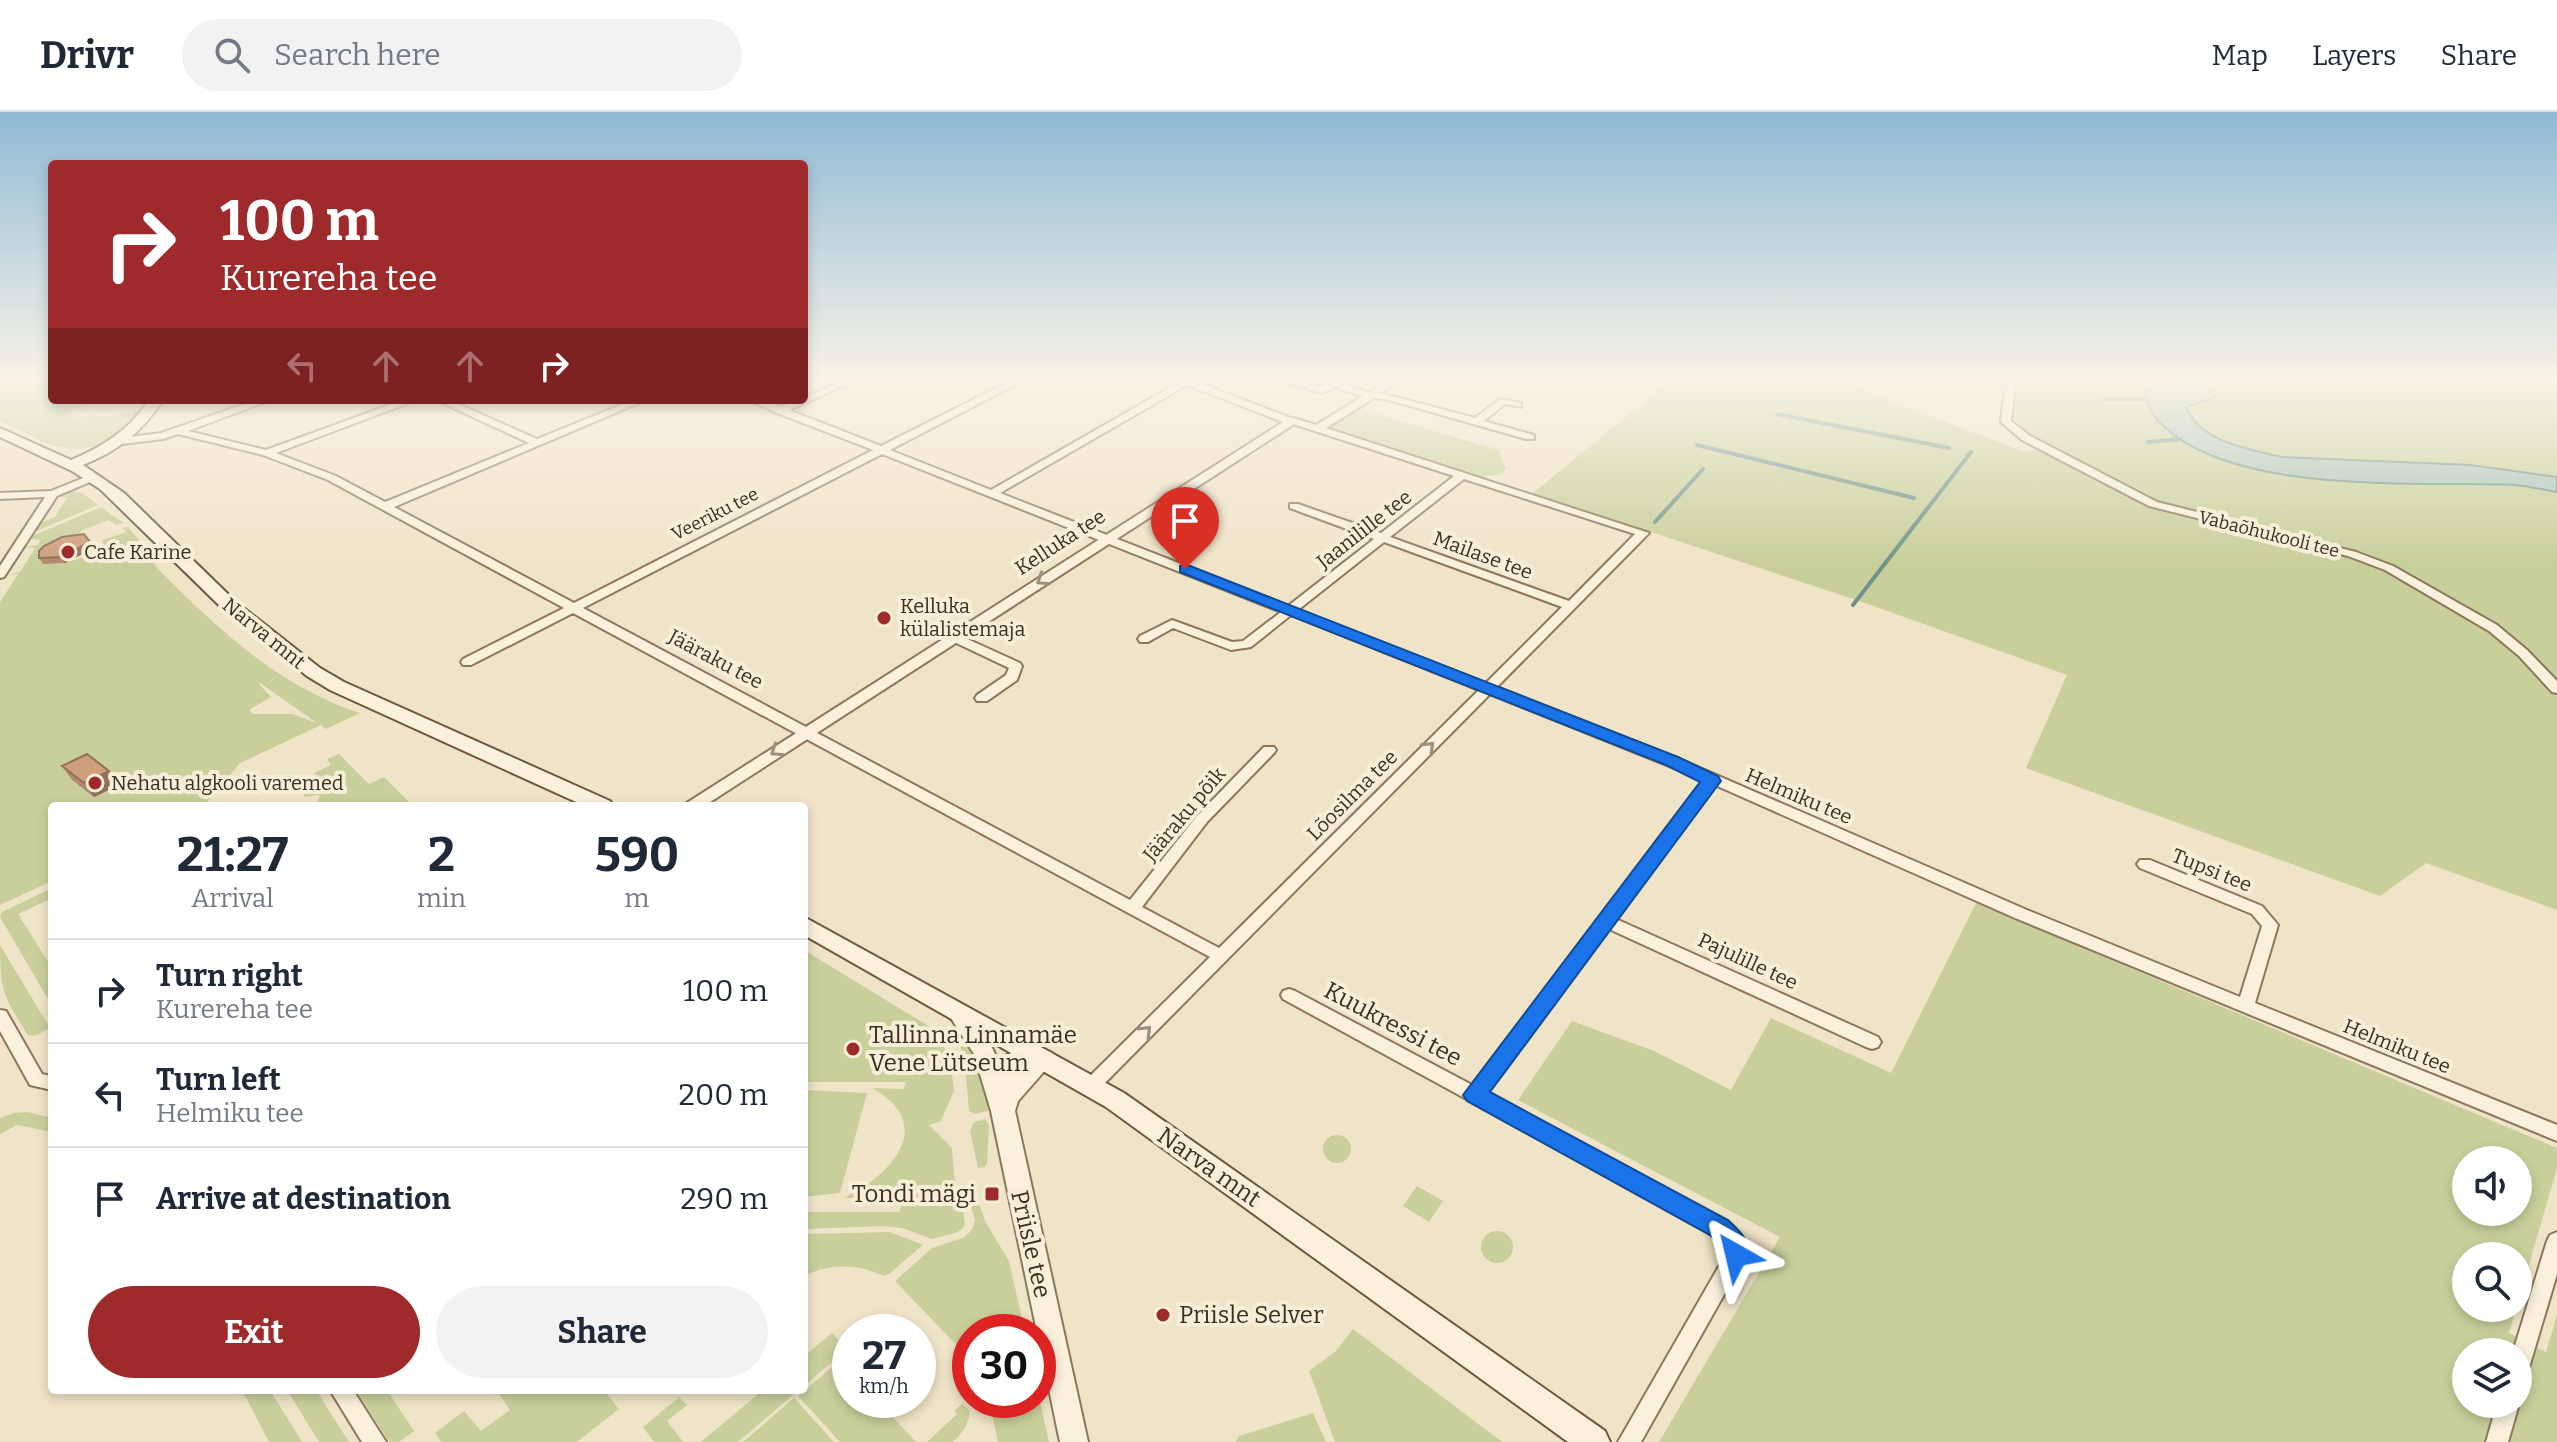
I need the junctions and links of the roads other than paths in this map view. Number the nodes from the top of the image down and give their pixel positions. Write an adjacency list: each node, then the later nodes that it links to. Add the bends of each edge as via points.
1 (16, 440): 16 (main road, Narva mnt)
2 (127, 440): 13 (street)
3 (215, 440): 17 (street, Jääraku tee)
4 (302, 440): 17 (street)
5 (530, 440): 14 (street)
6 (544, 440): 14 (street)
7 (855, 440): 15 (street, Helmiku tee)
8 (901, 440): 15 (street, Veeriku tee)
9 (1081, 440): 21 (street)
10 (1263, 440): 26 (street, Kelluka tee)
11 (1355, 440): 19 (street)
12 (2030, 440): 36 (street, Vabaõhukooli tee, via 2153,504 2389,568 2493,628)
13 (122, 441): 16 (main road, via 78,454); 18 (main road)
14 (537, 443): 24 (street)
15 (881, 450): 21 (street, Helmiku tee); 29 (street, Veeriku tee)
16 (38, 451): 18 (main road, Narva mnt)
17 (267, 453): 24 (street, Jääraku tee)
18 (71, 465): 20 (main road, Narva mnt)
19 (1461, 476): 27 (street, Jaanilille tee); 30 (street, Lõosilma tee, via 1643,533)
20 (93, 477): 22 (street); 39 (main road, Narva mnt, via 287,655 337,686)
21 (993, 493): 26 (street, Helmiku tee)
22 (53, 494): 23 (street); 28 (street)
23 (0, 496)
24 (386, 506): 29 (street, Jääraku tee)
25 (1294, 506): 27 (street, Mailase tee)
26 (1107, 538): 31 (street, Helmiku tee); 32 (street, Kelluka tee, one-way to 32)
27 (1383, 538): 30 (street, Mailase tee); 31 (street, Jaanilille tee)
28 (0, 575)
29 (575, 606): 34 (street, Veeriku tee); 38 (street, Jääraku tee)
30 (1572, 606): 35 (street, Lõosilma tee)
31 (1290, 610): 33 (street, Jaanilille tee, via 1239,646 1172,624); 35 (street, Helmiku tee)
32 (954, 637): 37 (street, via 1016,666 1012,677); 38 (street, Kelluka tee)
33 (1144, 639)
34 (467, 662)
35 (1488, 689): 41 (street, Helmiku tee); 49 (street, Lõosilma tee, one-way to 35)
36 (2557, 689)
37 (982, 698)
38 (807, 731): 44 (street, Kelluka tee, one-way to 44); 46 (street, Jääraku tee)
39 (448, 737): 42 (main road); 43 (main road, Narva mnt)
40 (1269, 750): 46 (street, Jääraku põik, via 1202,819)
41 (1711, 781): 47 (street); 51 (street, Helmiku tee)
42 (572, 802)
43 (595, 802)
44 (697, 802)
45 (2145, 864): 51 (street, Tupsi tee, via 2257,910 2268,920)
46 (1133, 908): 49 (street, Jääraku tee)
47 (1606, 921): 54 (street, Pajulille tee); 59 (street)
48 (808, 928): 52 (main road, Narva mnt)
49 (1221, 956): 58 (street, Lõosilma tee, one-way to 49)
50 (1289, 995): 59 (street, Kuukressi tee)
51 (2246, 1005): 61 (street, Helmiku tee)
52 (958, 1012): 55 (main road, Narva mnt); 57 (street, Priisle tee, via 984,1052)
53 (0, 1016): 56 (street, via 36,1080)
54 (1872, 1042)
55 (1038, 1056): 57 (street, via 1010,1063); 58 (main road, Narva mnt); 60 (street)
56 (48, 1082)
57 (995, 1084): 60 (street, Priisle tee)
58 (1091, 1086): 68 (main road, Narva mnt)
59 (1475, 1095): 69 (street, Kuukressi tee, via 1719,1227 1735,1243 1736,1255)
60 (1003, 1111): 67 (street, Priisle tee)
61 (2557, 1133)
62 (2557, 1241): 63 (street)
63 (2528, 1338)
64 (344, 1394): 66 (street)
65 (2504, 1418): 70 (street)
66 (375, 1442)
67 (1074, 1442)
68 (1594, 1442)
69 (1629, 1442)
70 (2497, 1442)

